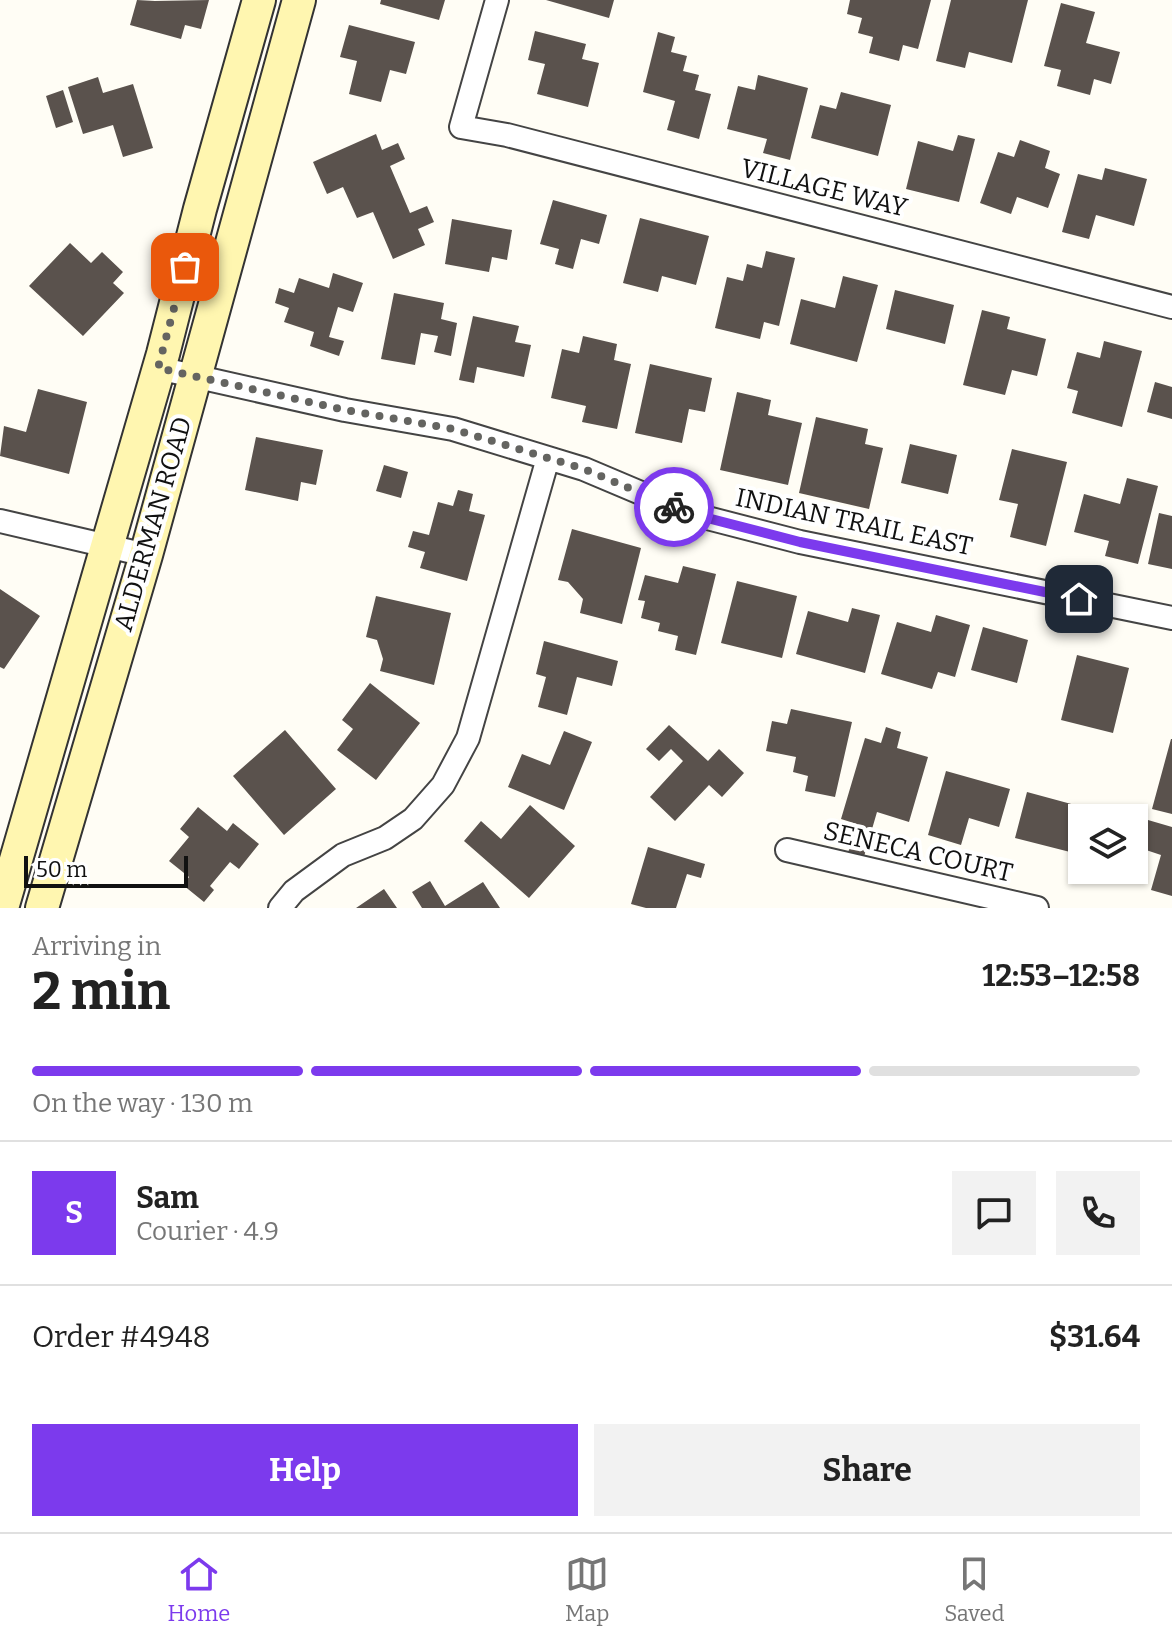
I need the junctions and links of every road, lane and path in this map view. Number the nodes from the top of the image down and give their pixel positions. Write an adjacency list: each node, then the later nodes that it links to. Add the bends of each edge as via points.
1 (259, 0): 5 (main road, ALDERMAN ROAD)
2 (299, 0): 6 (main road, ALDERMAN ROAD)
3 (497, 0): 4 (street, VILLAGE WAY, via 461,127)
4 (1172, 307)
5 (158, 368): 6 (street, INDIAN TRAIL EAST); 9 (main road, ALDERMAN ROAD)
6 (195, 378): 7 (street, INDIAN TRAIL EAST, via 453,429); 10 (main road, ALDERMAN ROAD)
7 (548, 458): 11 (street, INDIAN TRAIL EAST, via 688,513 772,535); 15 (street, via 468,738 443,785 413,819 385,838 343,855)
8 (0, 521): 9 (street)
9 (108, 544): 10 (street); 13 (main road, ALDERMAN ROAD)
10 (146, 555): 14 (main road, ALDERMAN ROAD)
11 (1172, 618)
12 (787, 850): 16 (street, SENECA COURT)
13 (2, 908)
14 (42, 908)
15 (280, 908)
16 (1037, 908)

